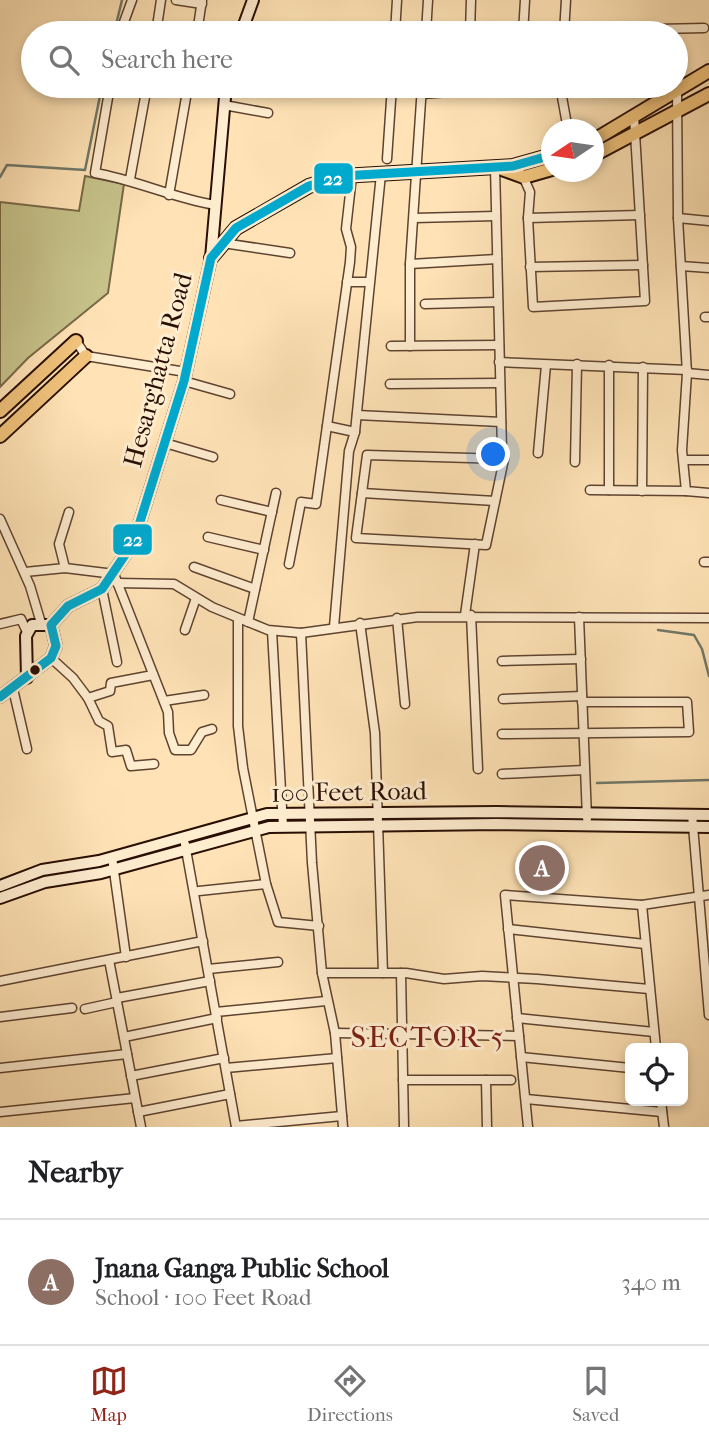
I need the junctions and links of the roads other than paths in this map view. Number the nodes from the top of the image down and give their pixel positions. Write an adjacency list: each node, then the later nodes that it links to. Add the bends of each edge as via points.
1 (132, 0): 11 (street)
2 (162, 0): 12 (street)
3 (176, 0): 10 (street)
4 (253, 0): 14 (main road)
5 (397, 0): 15 (street)
6 (428, 0): 16 (street)
7 (471, 0): 17 (street)
8 (525, 0): 18 (street)
9 (566, 0): 19 (street)
10 (202, 2): 13 (street)
11 (124, 21)
12 (158, 21)
13 (199, 21)
14 (245, 21)
15 (396, 21)
16 (427, 21)
17 (470, 21)
18 (524, 21)
19 (565, 21)
20 (688, 28): 21 (street)
21 (704, 28)
22 (709, 71): 23 (main road)
23 (688, 83)
24 (709, 94): 36 (main road)
25 (108, 98): 51 (street, via 95,173)
26 (145, 98): 51 (street)
27 (186, 98): 52 (street)
28 (225, 98): 34 (main road)
29 (391, 98): 43 (street)
30 (422, 98): 47 (street)
31 (561, 98): 38 (street)
32 (664, 98): 37 (main road)
33 (677, 98): 36 (street)
34 (224, 105): 35 (street); 53 (main road)
35 (268, 113)
36 (677, 114): 40 (main road); 58 (street)
37 (635, 116): 39 (main road); 40 (street)
38 (566, 119)
39 (604, 134)
40 (636, 135): 41 (main road); 54 (street)
41 (604, 150)
42 (541, 158): 44 (main road, Hesarghatta Road)
43 (387, 159)
44 (513, 166): 45 (main road, Hesarghatta Road); 50 (street)
45 (495, 167): 47 (main road, Hesarghatta Road); 50 (main road, Hesarghatta Road); 55 (street)
46 (541, 172): 50 (main road)
47 (417, 173): 48 (main road, Hesarghatta Road); 56 (street)
48 (382, 174): 49 (main road, Hesarghatta Road); 70 (street)
49 (352, 176): 60 (main road, Hesarghatta Road, via 301,191 236,228); 69 (street)
50 (524, 177): 57 (street, via 530,192)
51 (131, 179): 52 (street)
52 (169, 195): 53 (street)
53 (215, 205): 62 (main road)
54 (640, 215): 57 (street); 65 (street)
55 (496, 216): 56 (street); 63 (street)
56 (414, 218): 64 (street)
57 (528, 218): 67 (street)
58 (678, 219): 59 (street); 66 (street)
59 (709, 221)
60 (223, 243): 61 (street); 62 (main road, Hesarghatta Road)
61 (290, 253)
62 (211, 258): 85 (main road, Hesarghatta Road)
63 (497, 259): 64 (street); 71 (street)
64 (410, 264): 76 (street)
65 (643, 265): 67 (street); 67 (street, via 645,301 533,307)
66 (681, 266): 68 (street); 83 (street)
67 (530, 267)
68 (709, 268)
69 (347, 282): 70 (street); 92 (street)
70 (369, 282): 90 (street)
71 (498, 302): 72 (street); 74 (street)
72 (425, 304)
73 (76, 341): 77 (street); 89 (main road)
74 (499, 345): 76 (street); 78 (street)
75 (391, 346): 76 (street)
76 (410, 346)
77 (86, 356): 85 (street); 94 (main road)
78 (499, 362): 80 (street); 86 (street)
79 (577, 364): 80 (street); 81 (street); 101 (street)
80 (546, 365): 97 (street)
81 (609, 365): 82 (street); 103 (street)
82 (643, 367): 83 (street); 104 (street)
83 (687, 372): 84 (street); 99 (street)
84 (709, 375)
85 (185, 377): 88 (street); 95 (main road, Hesarghatta Road)
86 (499, 383): 87 (street); 91 (street)
87 (390, 384)
88 (230, 394)
89 (0, 411)
90 (357, 415): 91 (street); 93 (street)
91 (501, 422): 96 (street)
92 (327, 426): 93 (street); 117 (street, via 316,504 301,502)
93 (355, 432): 134 (street, via 349,451)
94 (0, 436)
95 (165, 443): 98 (street); 121 (main road, Hesarghatta Road, via 139,525)
96 (502, 450)
97 (537, 453)
98 (213, 457)
99 (685, 460): 100 (street); 105 (street)
100 (709, 460)
101 (575, 462)
102 (590, 490): 103 (street)
103 (609, 490): 104 (street)
104 (642, 491): 105 (street)
105 (686, 491): 108 (street)
106 (276, 493): 112 (street)
107 (362, 493): 110 (street); 110 (street, via 367,455 504,460); 115 (street, via 356,538)
108 (709, 493)
109 (221, 500): 112 (street)
110 (495, 501): 115 (street, via 486,545)
111 (69, 512): 119 (street, via 59,544)
112 (272, 512): 116 (street)
113 (0, 519): 120 (street)
114 (208, 537): 116 (street)
115 (475, 544): 125 (street)
116 (264, 550): 123 (street)
117 (289, 564)
118 (194, 567): 123 (street)
119 (65, 568): 120 (street); 121 (street)
120 (25, 572): 133 (street)
121 (115, 578): 122 (main road, Hesarghatta Road); 124 (street, via 174,584); 143 (street)
122 (102, 589): 133 (main road, Hesarghatta Road, via 68,606); 142 (street)
123 (255, 589): 130 (street)
124 (196, 598): 129 (street); 135 (street)
125 (468, 615): 126 (street); 127 (street); 158 (street)
126 (579, 617): 128 (street); 140 (street)
127 (397, 618): 131 (street); 152 (street)
128 (709, 618)
129 (238, 619): 130 (street); 167 (street, via 238,726)
130 (248, 622): 136 (street)
131 (360, 623): 134 (street); 161 (street, via 374,733)
132 (0, 624): 137 (street, via 21,619)
133 (46, 624): 137 (main road, Hesarghatta Road, via 32,625); 139 (main road, via 56,646)
134 (334, 627): 138 (street)
135 (185, 630)
136 (272, 631): 138 (street); 163 (street)
137 (27, 632): 144 (main road)
138 (301, 633): 164 (street)
139 (51, 658): 144 (main road); 148 (street)
140 (581, 659): 141 (street); 150 (street)
141 (502, 661)
142 (117, 662)
143 (153, 676): 148 (street, via 111,683 110,691); 151 (street)
144 (27, 678): 145 (main road)
145 (13, 689): 147 (main road); 156 (street)
146 (204, 695): 151 (street)
147 (0, 696)
148 (88, 698): 157 (street, via 99,721 108,726 112,752 126,750 131,766)
149 (503, 699): 150 (street)
150 (582, 699): 155 (street); 155 (street, via 688,702 689,732)
151 (164, 701): 153 (street, via 176,750 191,750 202,732)
152 (405, 704)
153 (212, 729)
154 (502, 734): 155 (street)
155 (583, 734): 159 (street)
156 (27, 749)
157 (155, 764)
158 (478, 769)
159 (584, 770): 160 (street); 162 (street)
160 (502, 774)
161 (376, 813): 162 (main road, 100 Feet Road); 164 (main road, 100 Feet Road); 168 (street)
162 (587, 813): 165 (main road, 100 Feet Road); 169 (street)
163 (282, 814): 164 (main road, 100 Feet Road); 167 (main road, 100 Feet Road); 172 (street)
164 (311, 814): 170 (street)
165 (692, 814): 166 (main road, 100 Feet Road); 171 (street)
166 (709, 815)
167 (255, 824): 172 (main road, 100 Feet Road); 174 (main road, 100 Feet Road); 175 (main road, 100 Feet Road); 178 (street)
168 (376, 825): 169 (main road, 100 Feet Road); 170 (main road, 100 Feet Road); 196 (street)
169 (588, 825): 171 (main road, 100 Feet Road)
170 (311, 826): 172 (main road, 100 Feet Road); 185 (street)
171 (692, 826): 173 (main road, 100 Feet Road); 182 (street)
172 (283, 827)
173 (709, 827)
174 (184, 838): 175 (street); 176 (main road, 100 Feet Road)
175 (186, 849): 177 (main road, 100 Feet Road); 188 (street)
176 (112, 857): 177 (street); 179 (main road, 100 Feet Road, via 42,870)
177 (114, 870): 183 (main road, 100 Feet Road, via 45,882); 190 (street)
178 (266, 884): 180 (street); 185 (street, via 278,922)
179 (0, 886)
180 (199, 891)
181 (709, 895): 182 (street)
182 (697, 896): 184 (street); 187 (street)
183 (0, 898)
184 (642, 905): 186 (street, via 505,895); 189 (street)
185 (319, 926): 195 (street)
186 (508, 929): 189 (street); 198 (street)
187 (705, 929): 194 (street)
188 (203, 941): 190 (street); 193 (street)
189 (645, 944): 201 (street)
190 (126, 957): 191 (street)
191 (109, 960): 199 (street); 202 (street)
192 (278, 962): 193 (street)
193 (208, 969): 200 (street)
194 (707, 970): 206 (street)
195 (322, 973): 196 (street); 203 (street)
196 (383, 973): 197 (street)
197 (401, 973): 198 (street, via 444,979); 213 (street)
198 (513, 978): 201 (street); 210 (street)
199 (0, 981)
200 (210, 981): 202 (street); 207 (street)
201 (649, 989): 211 (street)
202 (117, 1000): 205 (street); 215 (street)
203 (326, 1001): 207 (street); 212 (street)
204 (72, 1008): 209 (street)
205 (85, 1009)
206 (709, 1010): 208 (street)
207 (216, 1015): 215 (street); 218 (street)
208 (709, 1016)
209 (0, 1017)
210 (517, 1018): 211 (street); 214 (street)
211 (654, 1032): 216 (street)
212 (335, 1033): 213 (street); 219 (street)
213 (402, 1034): 214 (street); 225 (street)
214 (519, 1036): 220 (street)
215 (124, 1037): 217 (street)
216 (655, 1043)
217 (127, 1054): 221 (street); 224 (street)
218 (224, 1058): 223 (street); 224 (street)
219 (337, 1058): 223 (street); 235 (street)
220 (521, 1058): 222 (street); 230 (street)
221 (0, 1068)
222 (625, 1068)
223 (226, 1069): 228 (street)
224 (131, 1076): 229 (street)
225 (403, 1080): 226 (street); 239 (street)
226 (486, 1080): 227 (street); 240 (street)
227 (511, 1080)
228 (230, 1094): 233 (street); 236 (street)
229 (135, 1098): 232 (street); 233 (street)
230 (526, 1099): 234 (street); 241 (street)
231 (661, 1106): 234 (street)
232 (0, 1112)
233 (138, 1112): 237 (street)
234 (662, 1112): 242 (street)
235 (342, 1116): 236 (street); 238 (street)
236 (236, 1126)
237 (141, 1127)
238 (343, 1127)
239 (404, 1127)
240 (487, 1127)
241 (528, 1127)
242 (664, 1127)

